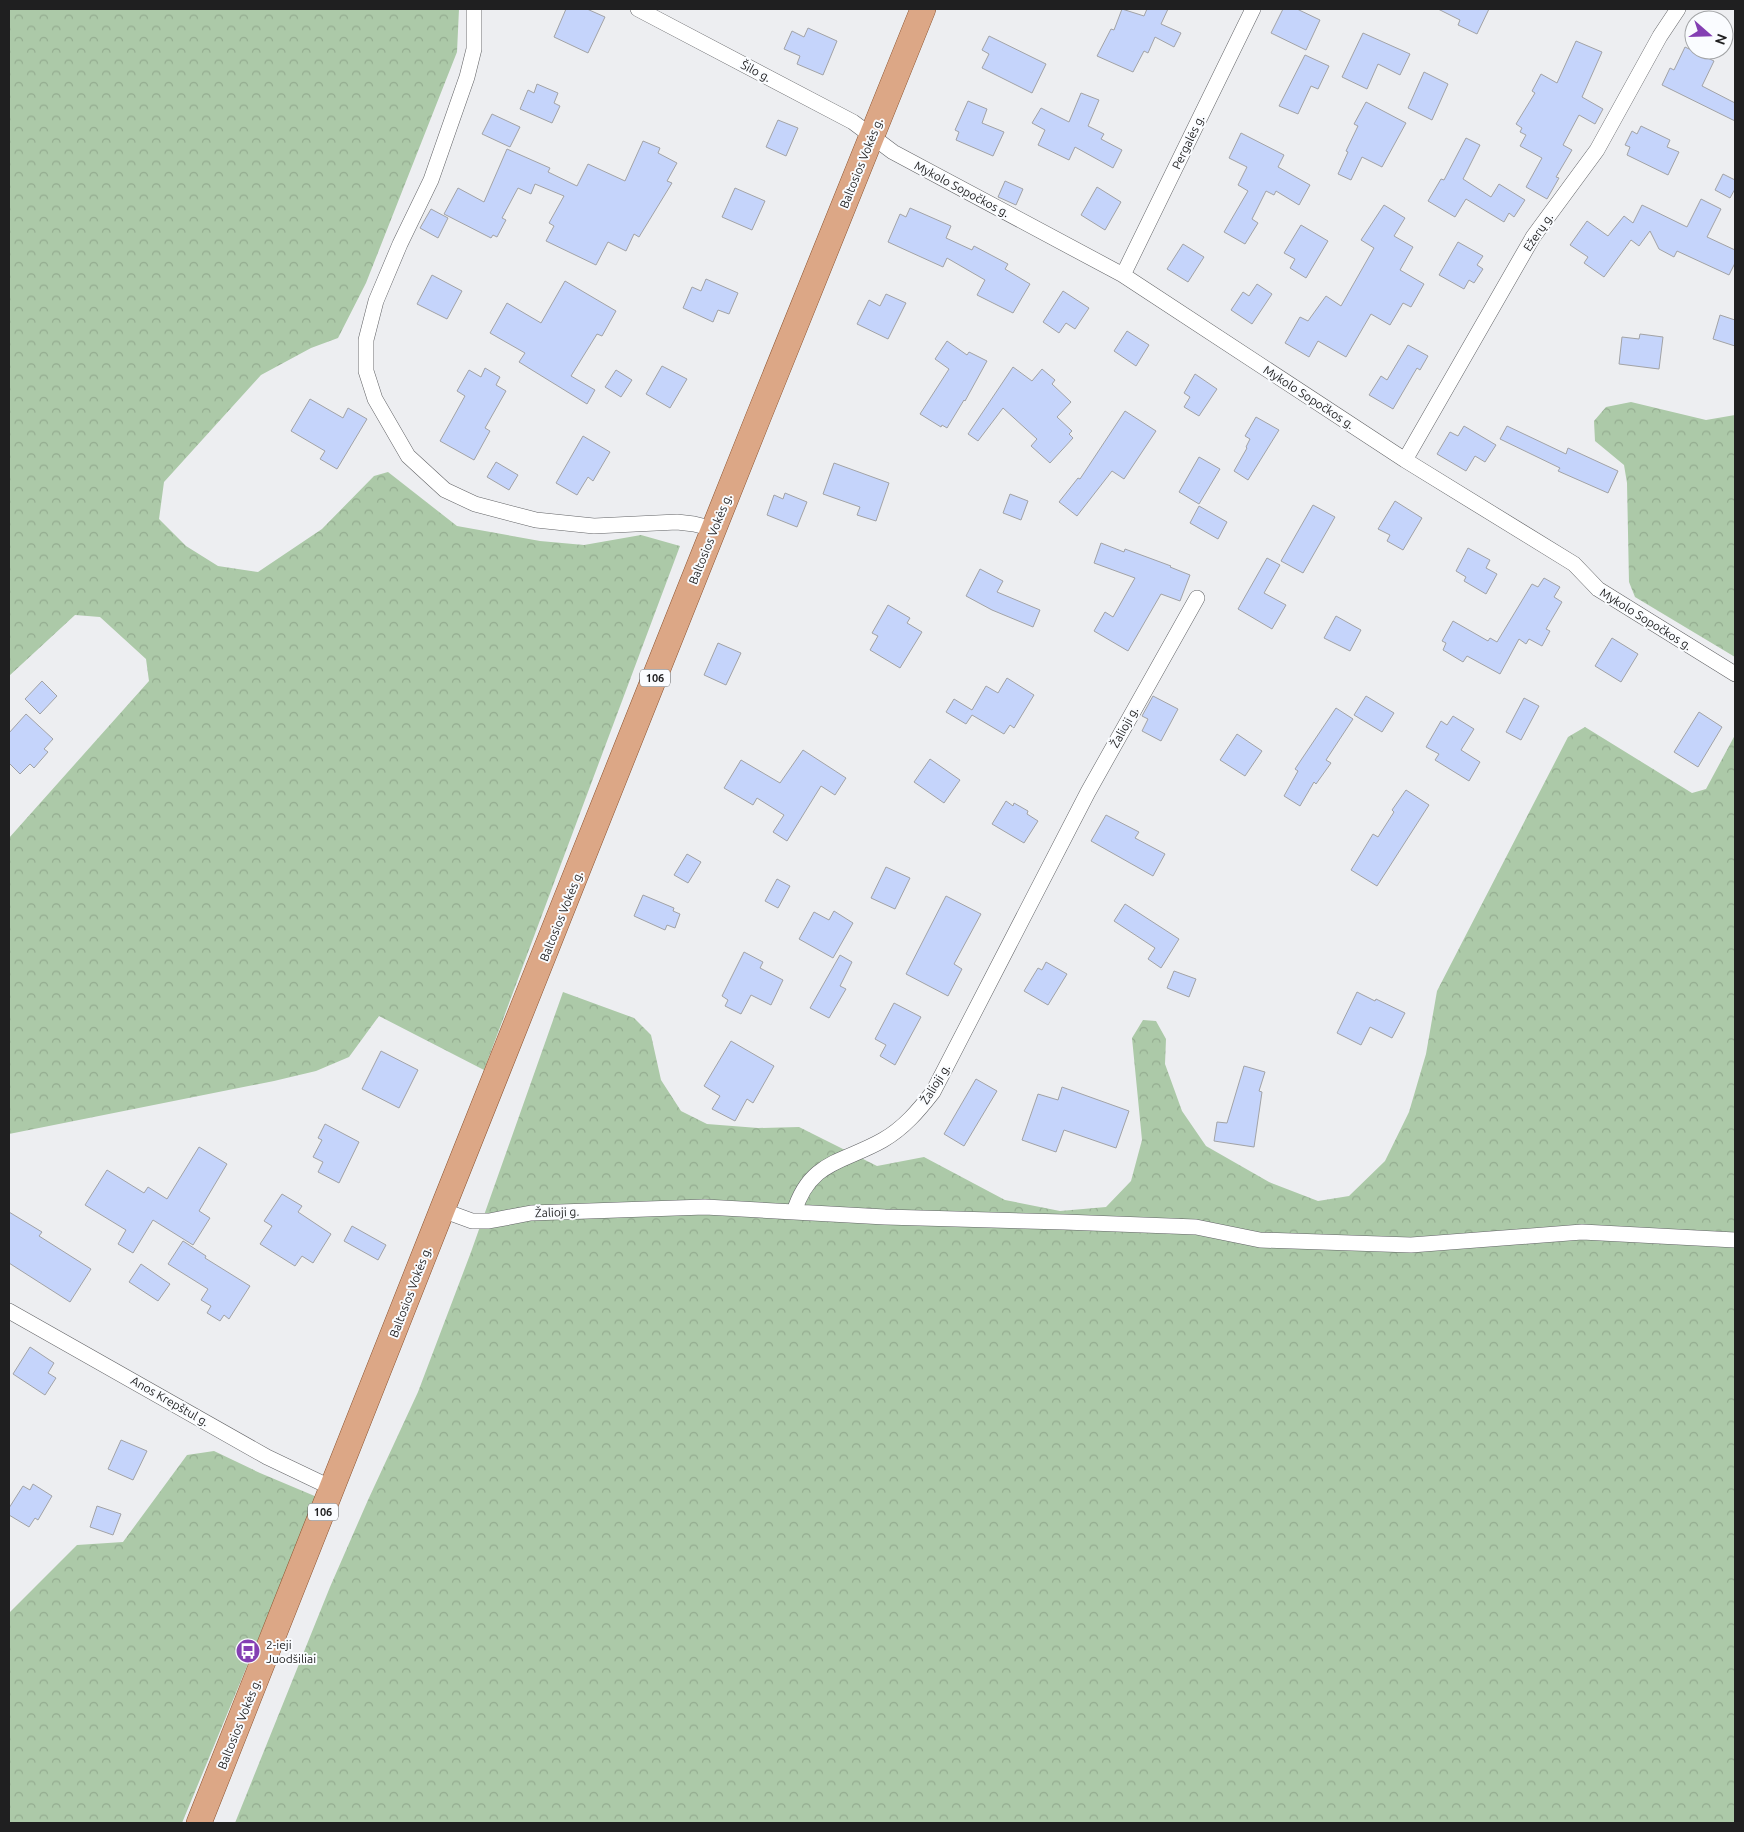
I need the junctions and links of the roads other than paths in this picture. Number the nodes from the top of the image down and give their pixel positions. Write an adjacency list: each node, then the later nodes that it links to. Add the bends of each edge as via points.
1 (474, 9): 9 (street, via 474,49 467,77 430,180 376,301 366,340 366,372 375,399 408,456 445,490 475,504 536,520 594,526 677,522)
2 (638, 9): 6 (street, Šilo g., via 853,122)
3 (923, 9): 6 (main road, Baltosios Vokės g. / 106)
4 (1253, 9): 7 (street, Pergalės g.)
5 (1678, 9): 8 (street, Ežerų g., via 1596,150 1533,237)
6 (871, 136): 7 (street, Mykolo Sopočkos g., via 893,152); 9 (main road, Baltosios Vokės g. / 106)
7 (1123, 275): 8 (street, Mykolo Sopočkos g.)
8 (1405, 460): 11 (street, Mykolo Sopočkos g., via 1574,564 1598,589)
9 (714, 530): 12 (main road, Baltosios Vokės g. / 106)
10 (1197, 598): 13 (street, Žalioji g., via 1088,792 933,1092 914,1117 884,1140 827,1166 808,1183)
11 (1735, 674)
12 (442, 1210): 13 (street, Žalioji g., via 472,1221 531,1213 695,1208); 16 (main road, Baltosios Vokės g. / 106)
13 (794, 1212): 14 (street, via 1196,1227 1260,1240 1411,1245 1582,1232)
14 (1735, 1240)
15 (9, 1311): 16 (street, Anos Krepštul g., via 267,1457)
16 (332, 1488): 17 (main road, Baltosios Vokės g. / 106)
17 (200, 1823)

